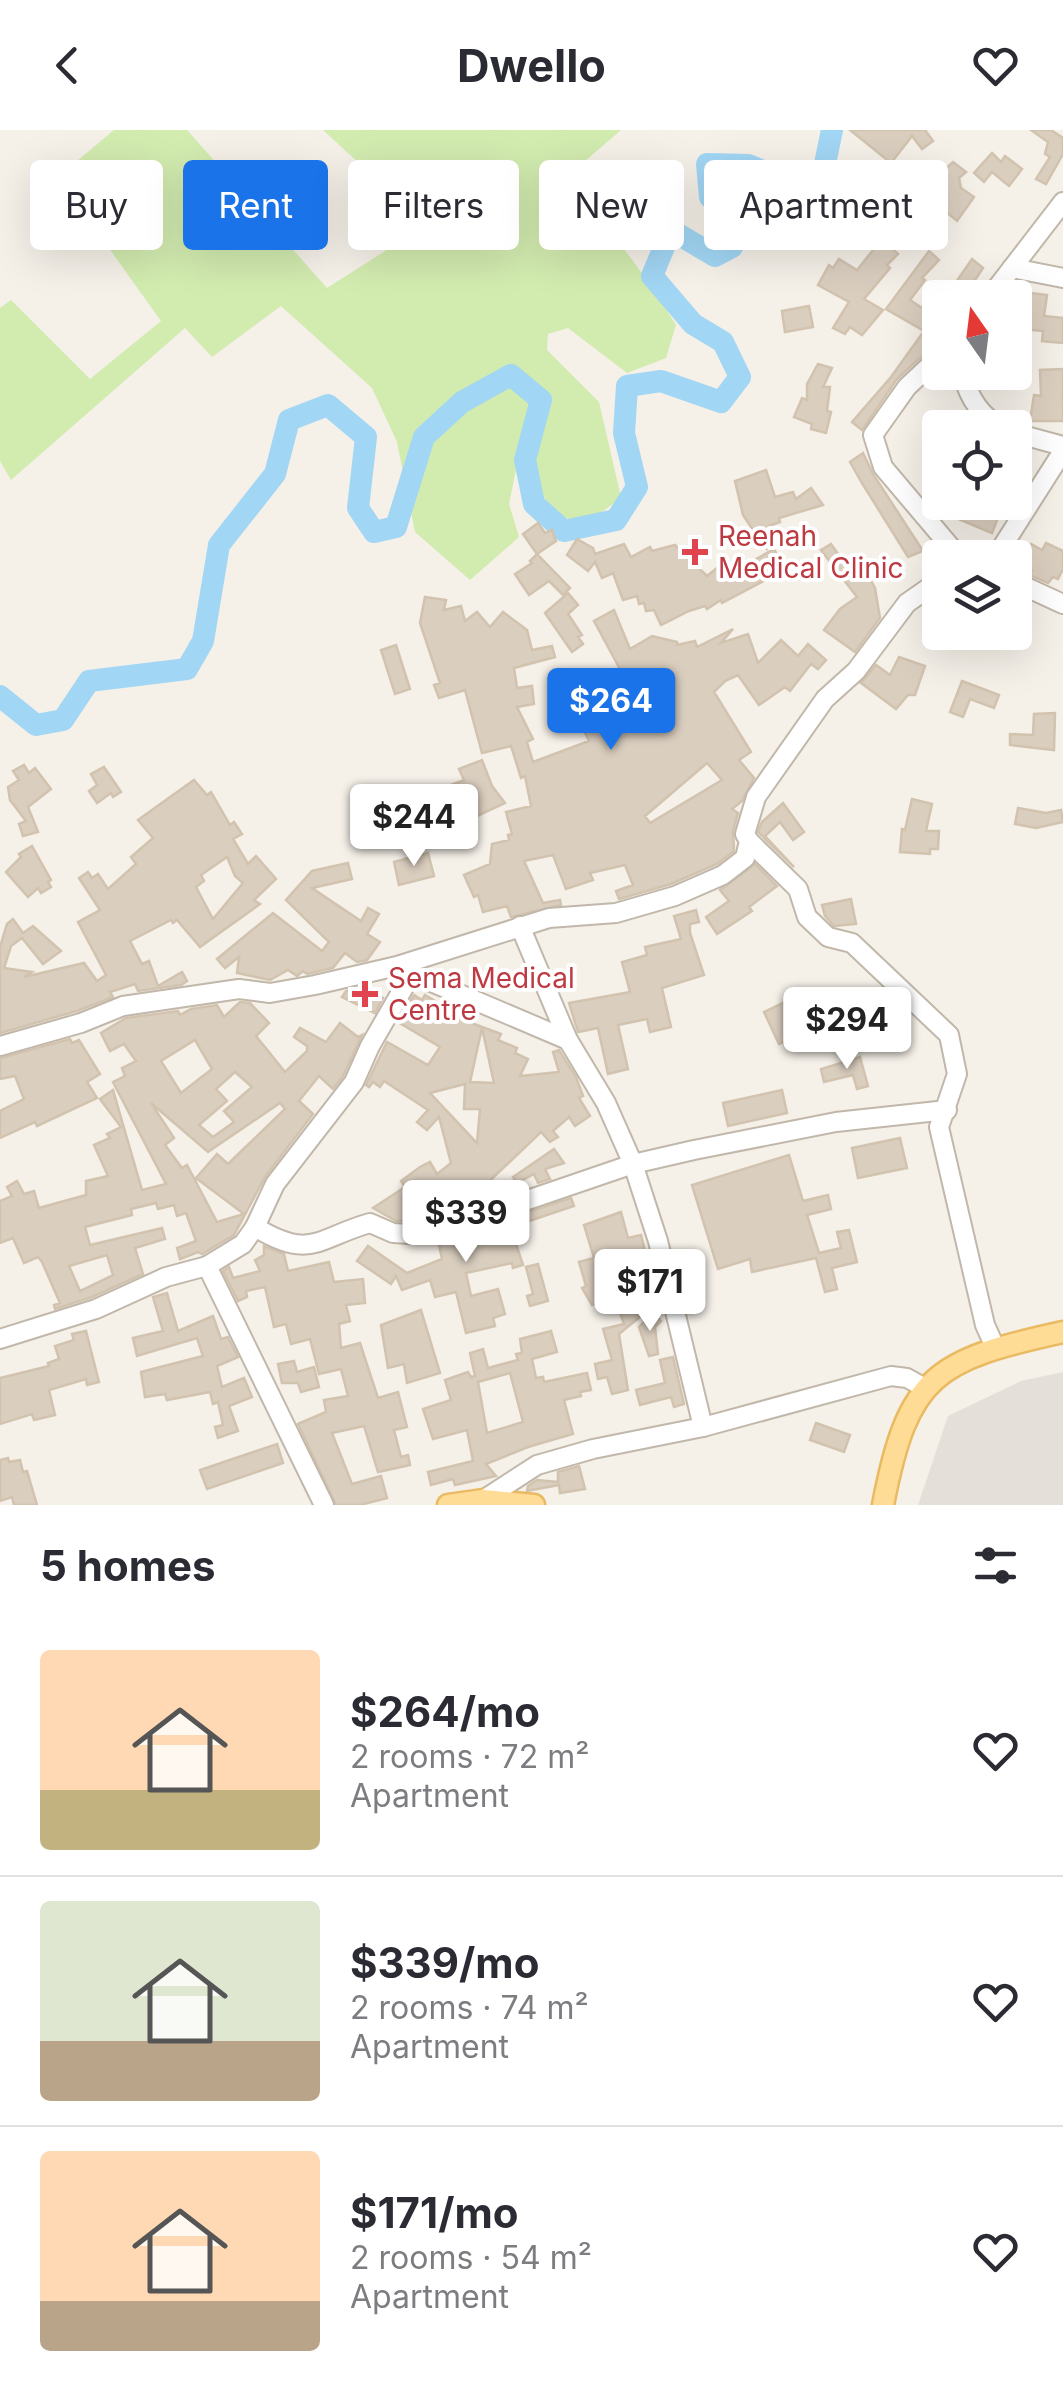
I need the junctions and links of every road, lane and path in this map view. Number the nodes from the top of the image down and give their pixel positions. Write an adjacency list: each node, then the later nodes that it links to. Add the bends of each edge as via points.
1 (1063, 202): 2 (street)
2 (1012, 268): 3 (street); 4 (street)
3 (1063, 278)
4 (1003, 280)
5 (922, 373): 8 (street, via 873,436 883,467)
6 (1032, 438): 7 (street)
7 (1063, 448): 9 (street)
8 (945, 540)
9 (1005, 540)
10 (1032, 590): 12 (street)
11 (922, 593): 13 (street, via 816,711 756,798 745,834)
12 (1063, 604)
13 (749, 841): 14 (street, via 745,858 675,896); 18 (street, via 798,888 806,917 828,937 852,944 948,1035 957,1074)
14 (520, 926): 15 (street); 16 (street)
15 (404, 970): 16 (street); 17 (street, via 270,993 238,989 123,1006); 20 (street, via 354,1082 275,1184)
16 (568, 1040): 19 (street)
17 (0, 1046)
18 (947, 1110): 19 (street, via 836,1122); 24 (street, via 939,1127)
19 (633, 1164): 20 (street, via 510,1206 460,1209 410,1234 370,1224 328,1241 289,1245); 26 (street)
20 (256, 1227): 21 (street, via 232,1254)
21 (207, 1266): 23 (street); 28 (street)
22 (1063, 1332): 24 (main road)
23 (0, 1339)
24 (995, 1348): 25 (main road, via 960,1362)
25 (925, 1388): 26 (street, via 890,1376); 31 (main road, via 896,1441)
26 (703, 1427): 27 (street, via 537,1465)
27 (483, 1500): 29 (main road); 30 (main road)
28 (324, 1505)
29 (448, 1505)
30 (534, 1505)
31 (883, 1505)

